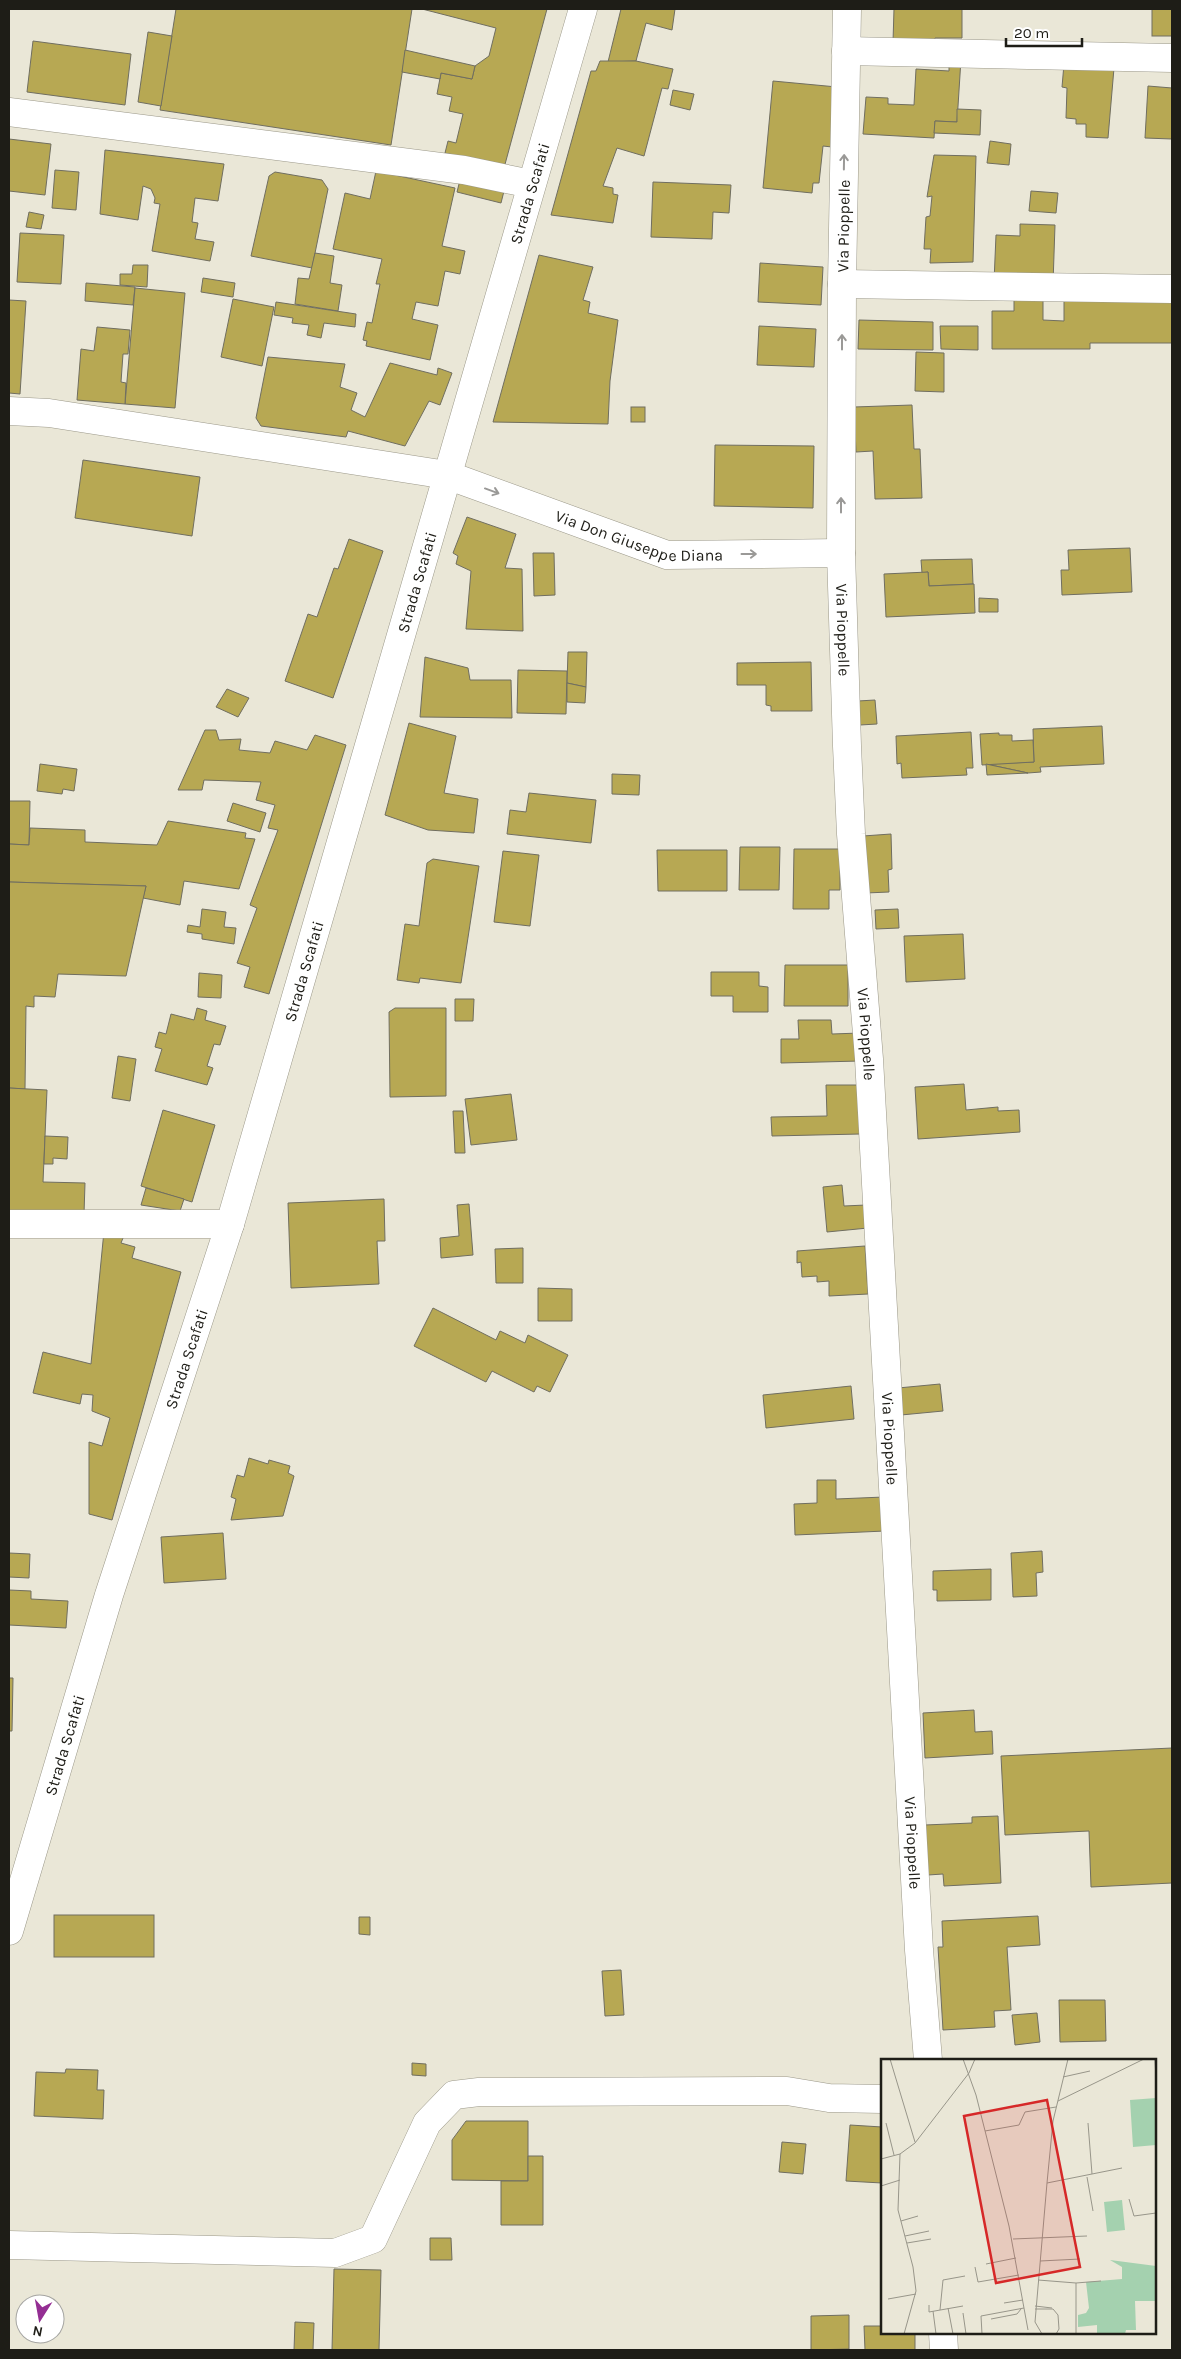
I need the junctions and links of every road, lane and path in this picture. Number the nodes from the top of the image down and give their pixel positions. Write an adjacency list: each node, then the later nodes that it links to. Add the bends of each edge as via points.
1 (583, 9): 6 (street, Strada Scafati)
2 (847, 9): 3 (street, Via Pioppelle)
3 (846, 51): 4 (street); 7 (street, Via Pioppelle, one-way to 3)
4 (1172, 58)
5 (9, 112): 6 (street, via 454,169)
6 (531, 184): 10 (street, Strada Scafati)
7 (842, 284): 8 (street); 11 (street, Via Pioppelle, one-way to 7)
8 (1172, 289)
9 (9, 411): 10 (street, Via Don Giuseppe Diana, via 49,413)
10 (447, 475): 11 (street, Via Don Giuseppe Diana, one-way to 11, via 667,555); 13 (street, Strada Scafati)
11 (841, 553): 15 (street, Via Pioppelle, via 851,834 869,1069 918,1940)
12 (9, 1224): 13 (street)
13 (230, 1224): 14 (street, Strada Scafati, via 109,1595)
14 (9, 1931)
15 (928, 2059)
16 (881, 2099): 17 (street, via 829,2098 787,2092 479,2092 454,2095 427,2123 373,2239 335,2253)
17 (9, 2245)
18 (943, 2334): 19 (street)
19 (944, 2350)

